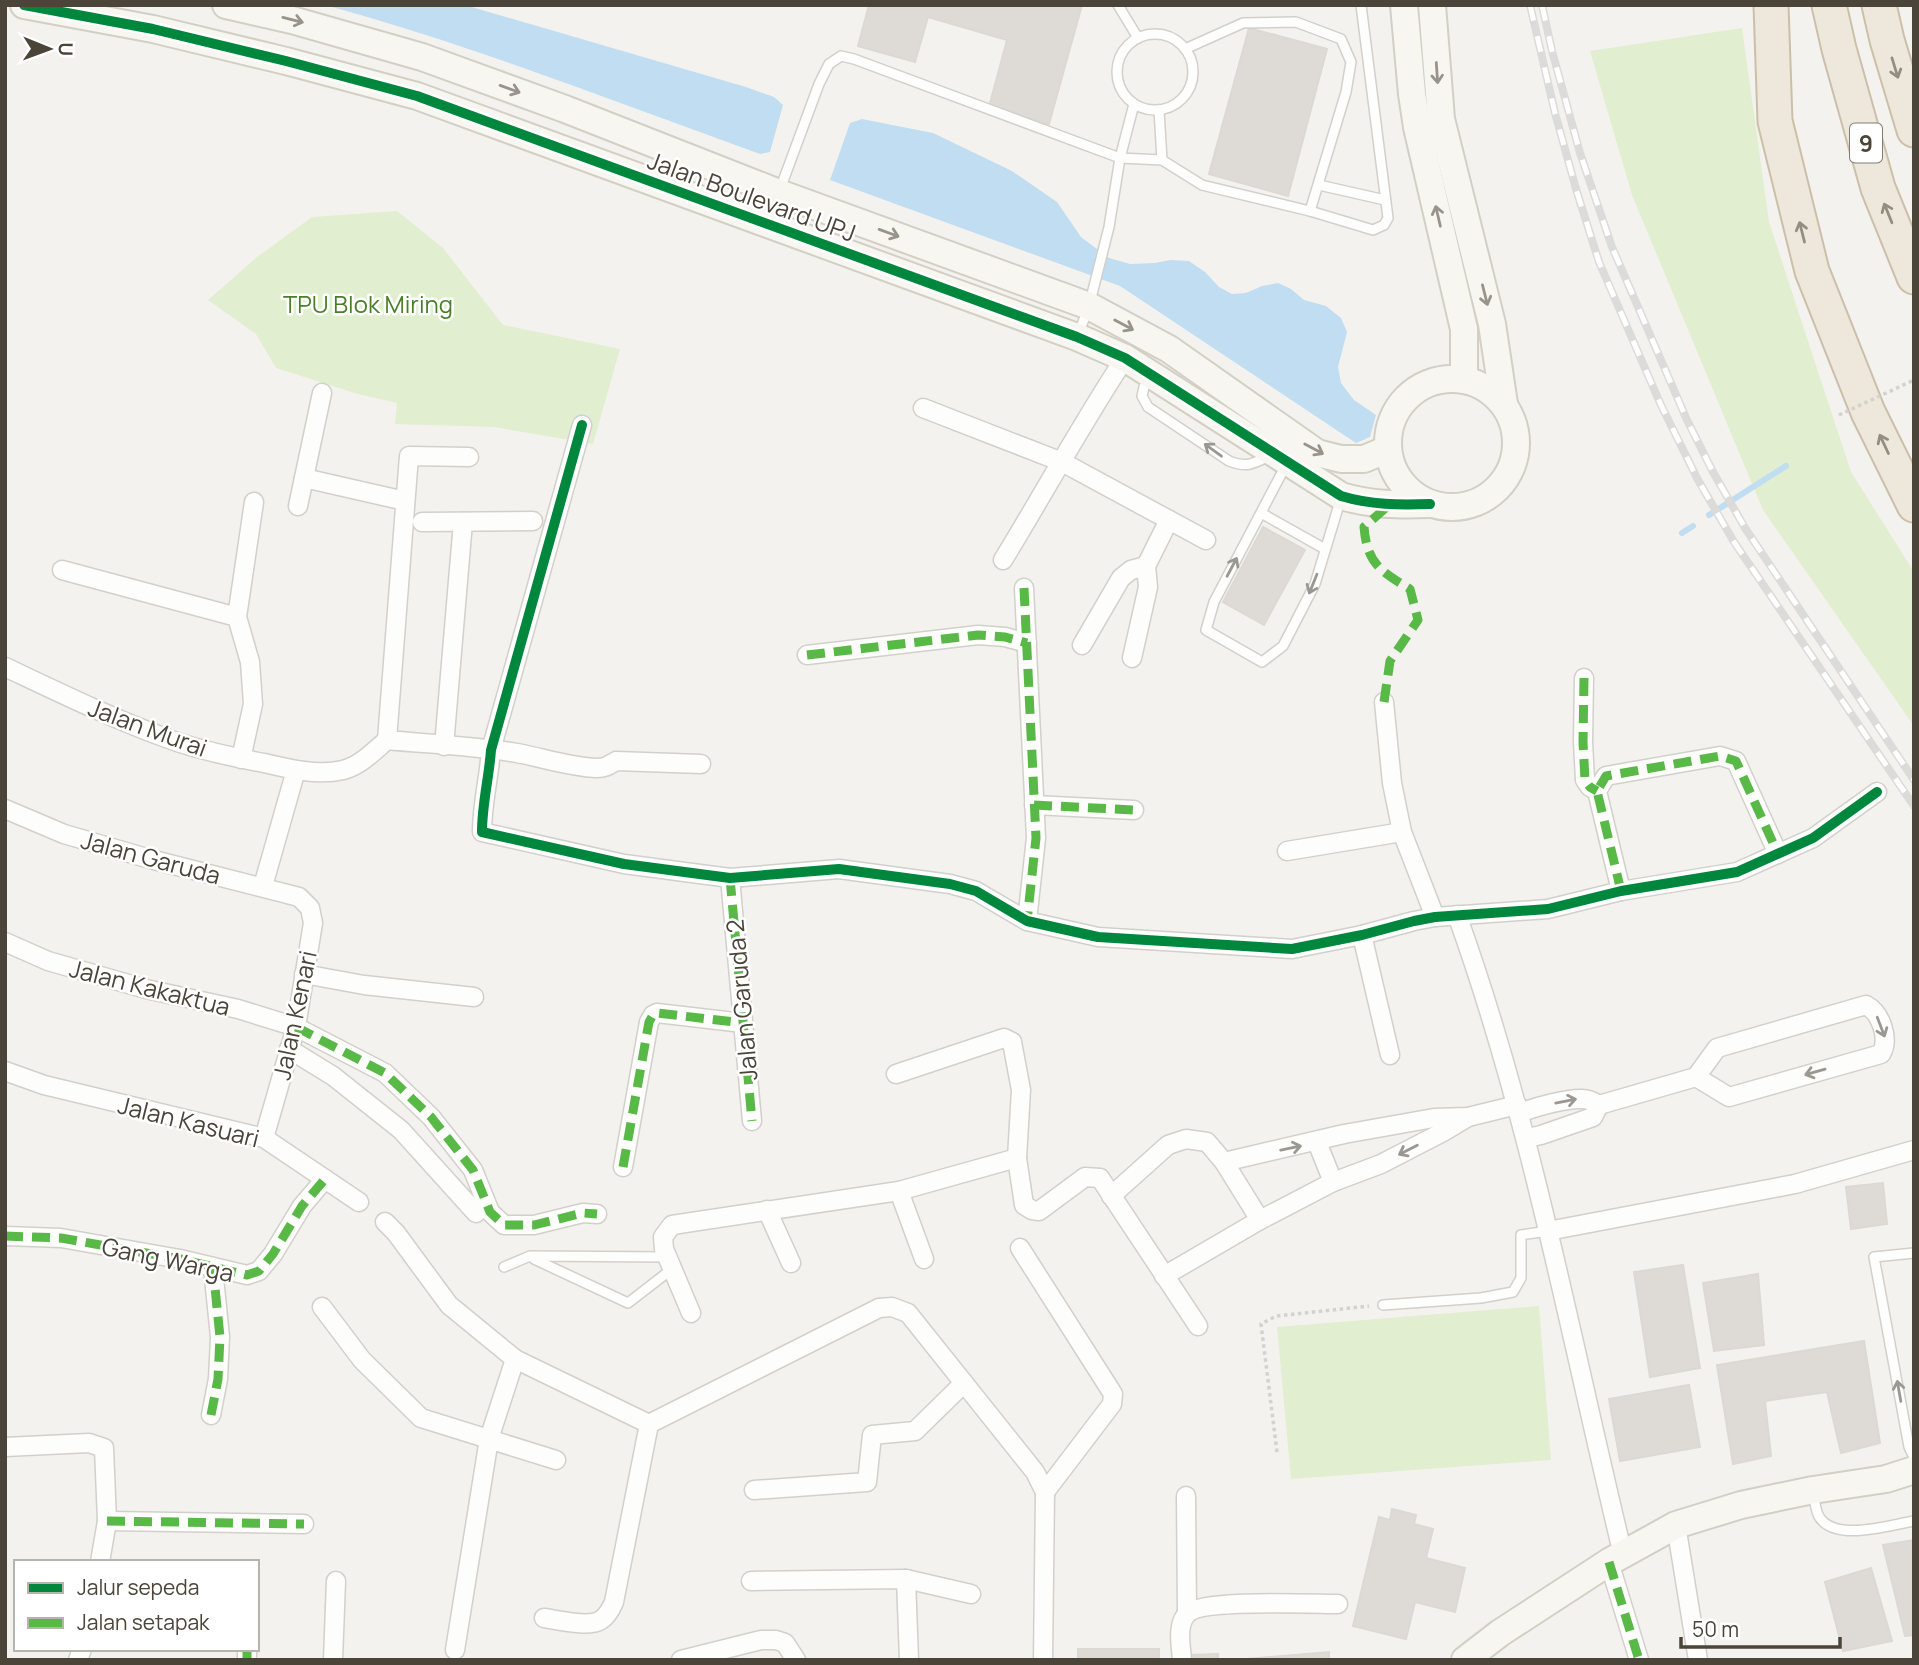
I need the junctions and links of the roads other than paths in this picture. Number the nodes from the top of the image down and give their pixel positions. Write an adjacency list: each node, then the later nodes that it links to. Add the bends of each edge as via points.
1 (24, 5): 21 (street, Jalan Boulevard UPJ, via 153,29 417,96)
2 (226, 5): 18 (street, Jalan Boulevard UPJ, one-way to 18, via 422,57)
3 (1118, 5): 10 (lane)
4 (1361, 5): 19 (lane)
5 (1404, 5): 26 (street, one-way to 5, via 1464,329 1417,127)
6 (1432, 5): 28 (street, one-way to 28, via 1441,119 1492,324)
7 (1771, 5): 41 (highway, one-way to 7, via 1868,412 1812,271 1775,121)
8 (1829, 5): 22 (highway, 9, one-way to 8, via 1878,188)
9 (1879, 5): 14 (highway, 9, one-way to 14)
10 (1138, 38): 11 (lane, via 1164,35); 12 (lane, via 1127,46 1117,70 1124,95)
11 (1185, 49): 13 (lane, via 1192,61 1190,87 1183,98); 17 (lane, via 1243,23 1296,22 1341,39 1351,62)
12 (1134, 104): 13 (lane); 15 (lane)
13 (1159, 110): 16 (lane)
14 (1914, 130)
15 (1120, 159): 16 (lane); 18 (lane, via 841,56 829,64 819,84); 23 (lane)
16 (1162, 160): 20 (lane, via 1202,185)
17 (1319, 186): 19 (lane); 20 (lane)
18 (779, 192): 21 (street); 23 (street, Jalan Boulevard UPJ, one-way to 23)
19 (1385, 200): 20 (lane, via 1388,218 1373,230)
20 (1310, 211)
21 (766, 224): 24 (street, Jalan Boulevard UPJ)
22 (1914, 277)
23 (1089, 306): 24 (lane); 31 (street, Jalan Boulevard UPJ, one-way to 31, via 1169,349 1317,453 1364,459)
24 (1077, 337): 25 (street, Jalan Boulevard UPJ)
25 (1125, 358): 33 (street, Jalan Boulevard UPJ, one-way to 25); 34 (street)
26 (1464, 379): 28 (street, via 1490,391); 31 (street, via 1437,380 1403,400 1391,423)
27 (322, 393): 35 (street)
28 (1504, 404): 39 (street, via 1516,438 1509,474 1483,500 1448,508)
29 (923, 408): 34 (street)
30 (582, 425): 63 (street)
31 (1388, 449): 39 (street, via 1401,483)
32 (469, 457): 37 (street, via 409,456)
33 (1281, 458): 36 (street, Jalan Boulevard UPJ); 42 (lane)
34 (1062, 462): 43 (street); 49 (street)
35 (304, 478): 37 (street); 40 (street)
36 (1341, 496): 39 (street, Jalan Boulevard UPJ, via 1361,502); 48 (lane)
37 (405, 501): 61 (street)
38 (254, 502): 53 (street)
39 (1430, 504)
40 (298, 506)
41 (1914, 506)
42 (1261, 513): 48 (lane); 48 (lane, one-way to 42, via 1315,584 1283,646 1262,662 1206,630 1214,602)
43 (1169, 520): 47 (street); 50 (street)
44 (533, 521): 46 (street)
45 (422, 522): 46 (street)
46 (463, 522): 62 (street)
47 (1206, 540)
48 (1325, 550)
49 (1003, 560)
50 (1146, 566): 55 (street, via 1121,578); 57 (street, via 1148,587)
51 (62, 569): 53 (street)
52 (1024, 588): 54 (street)
53 (237, 617): 64 (street, via 250,662 253,704)
54 (1027, 642): 56 (street, via 978,635); 69 (street)
55 (1082, 645)
56 (807, 655)
57 (1132, 658)
58 (5, 667): 64 (street, Jalan Murai, via 167,739)
59 (1584, 677): 67 (street, via 1586,780)
60 (1384, 702): 72 (street)
61 (387, 740): 62 (street); 66 (street, Jalan Murai, via 344,770)
62 (444, 746): 63 (street)
63 (491, 750): 65 (street, via 599,768 616,761); 75 (street, via 482,832 624,864)
64 (241, 759): 66 (street, Jalan Murai)
65 (701, 764)
66 (296, 770): 76 (street)
67 (1597, 791): 74 (street, via 1606,776 1720,756 1735,761); 77 (street)
68 (1877, 792): 74 (street, via 1813,838)
69 (1034, 806): 71 (street); 81 (street)
70 (5, 809): 76 (street, Jalan Garuda, via 64,835)
71 (1134, 810)
72 (1402, 832): 73 (street); 80 (street)
73 (1287, 851)
74 (1778, 853): 77 (street, via 1737,872)
75 (730, 878): 81 (street, via 839,869 950,884 976,891); 86 (street, Jalan Garuda 2)
76 (263, 886): 78 (street, Jalan Garuda)
77 (1621, 891): 79 (street, via 1548,909)
78 (299, 897): 84 (street, Jalan Kenari, via 310,908 313,923)
79 (1457, 915): 80 (street); 94 (street)
80 (1435, 917): 82 (street)
81 (1027, 921): 82 (street, via 1098,937 1292,948)
82 (1362, 935): 89 (street)
83 (5, 942): 87 (street, Jalan Kakaktua, via 48,961)
84 (304, 974): 85 (street); 87 (street, Jalan Kenari)
85 (474, 997)
86 (743, 1023): 96 (street, Jalan Garuda 2); 103 (street, via 653,1015)
87 (296, 1027): 88 (street, Jalan Kenari); 111 (street, Jalan Kakaktua, via 385,1073 431,1117 473,1170 490,1212 504,1225 534,1225)
88 (289, 1049): 97 (street, Jalan Kenari); 110 (street, via 333,1076 401,1129)
89 (1390, 1055)
90 (5, 1071): 97 (street, Jalan Kasuari, via 44,1085)
91 (896, 1074): 101 (street, via 1009,1039 1021,1090)
92 (1696, 1077): 92 (street, one-way to 92, via 1717,1048 1866,1004 1876,1012 1886,1039 1881,1054 1729,1097); 93 (street)
93 (1599, 1105): 94 (street, one-way to 93, via 1576,1099); 98 (street, via 1592,1117)
94 (1518, 1109): 95 (street); 98 (street)
95 (1468, 1117): 99 (street, via 1434,1118); 105 (street, one-way to 105, via 1381,1164)
96 (752, 1121)
97 (264, 1138): 104 (street, Jalan Kasuari)
98 (1527, 1138): 114 (street)
99 (1317, 1142): 102 (street, one-way to 99); 105 (street)
100 (1914, 1150): 114 (street, via 1795,1184)
101 (1017, 1158): 106 (street); 107 (street, via 1024,1205 1031,1210 1039,1210 1085,1177 1100,1178)
102 (1224, 1162): 107 (street, via 1207,1142 1186,1139 1168,1145); 112 (street)
103 (623, 1167)
104 (325, 1180): 108 (street, Jalan Kasuari); 123 (street, Gang Warga, via 259,1271 240,1275)
105 (1333, 1182): 112 (street)
106 (899, 1191): 109 (street); 119 (street)
107 (1111, 1196): 124 (street)
108 (359, 1202)
109 (767, 1210): 120 (street, via 672,1225 663,1237); 121 (street)
110 (476, 1213)
111 (597, 1214)
112 (1260, 1220): 124 (street)
113 (385, 1222): 129 (street, via 449,1305)
114 (1548, 1231): 125 (lane, via 1521,1236 1521,1278 1513,1292); 148 (street, via 1593,1429)
115 (5, 1236): 123 (street, Gang Warga, via 61,1238)
116 (1020, 1248): 142 (street, via 1113,1394 1112,1404)
117 (1914, 1253): 132 (lane, one-way to 117, via 1874,1257)
118 (530, 1256): 120 (lane); 120 (lane, via 628,1303); 122 (lane)
119 (924, 1259)
120 (670, 1263): 127 (street)
121 (791, 1263)
122 (504, 1267)
123 (213, 1268): 133 (street, via 220,1337)
124 (1164, 1276): 128 (street)
125 (1383, 1305)
126 (322, 1307): 135 (street, via 362,1360 421,1418)
127 (691, 1313)
128 (1198, 1326)
129 (515, 1359): 134 (street); 135 (street)
130 (964, 1383): 134 (street, via 908,1314 892,1307 879,1308); 140 (street, via 915,1431 872,1435 867,1482); 142 (street, via 1035,1472)
131 (1914, 1411): 132 (lane)
132 (1903, 1413): 137 (lane)
133 (211, 1415)
134 (649, 1424): 156 (street, via 609,1612 592,1624)
135 (489, 1439): 138 (street); 157 (street)
136 (5, 1447): 144 (street, via 89,1443 104,1448)
137 (1914, 1457)
138 (556, 1460)
139 (1914, 1469): 141 (street, via 1886,1479)
140 (754, 1490)
141 (1813, 1490): 145 (lane, via 1818,1517 1830,1527 1847,1532); 147 (street)
142 (1045, 1492): 162 (street)
143 (1186, 1496): 155 (street)
144 (107, 1521): 146 (street); 149 (street)
145 (1914, 1521)
146 (304, 1524)
147 (1676, 1525): 148 (street); 166 (street)
148 (1616, 1558): 164 (street); 165 (street)
149 (100, 1560)
150 (906, 1579): 152 (street); 153 (street); 161 (street)
151 (335, 1581): 158 (street)
152 (751, 1581)
153 (971, 1594)
154 (1338, 1604): 155 (street, via 1224,1604)
155 (1187, 1613): 163 (street, via 1181,1623)
156 (544, 1618)
157 (455, 1650)
158 (333, 1660)
159 (681, 1660): 160 (street, via 768,1640 785,1643)
160 (796, 1660)
161 (909, 1660)
162 (1042, 1660)
163 (1182, 1660)
164 (1465, 1660)
165 (1639, 1660)
166 (1698, 1660)

